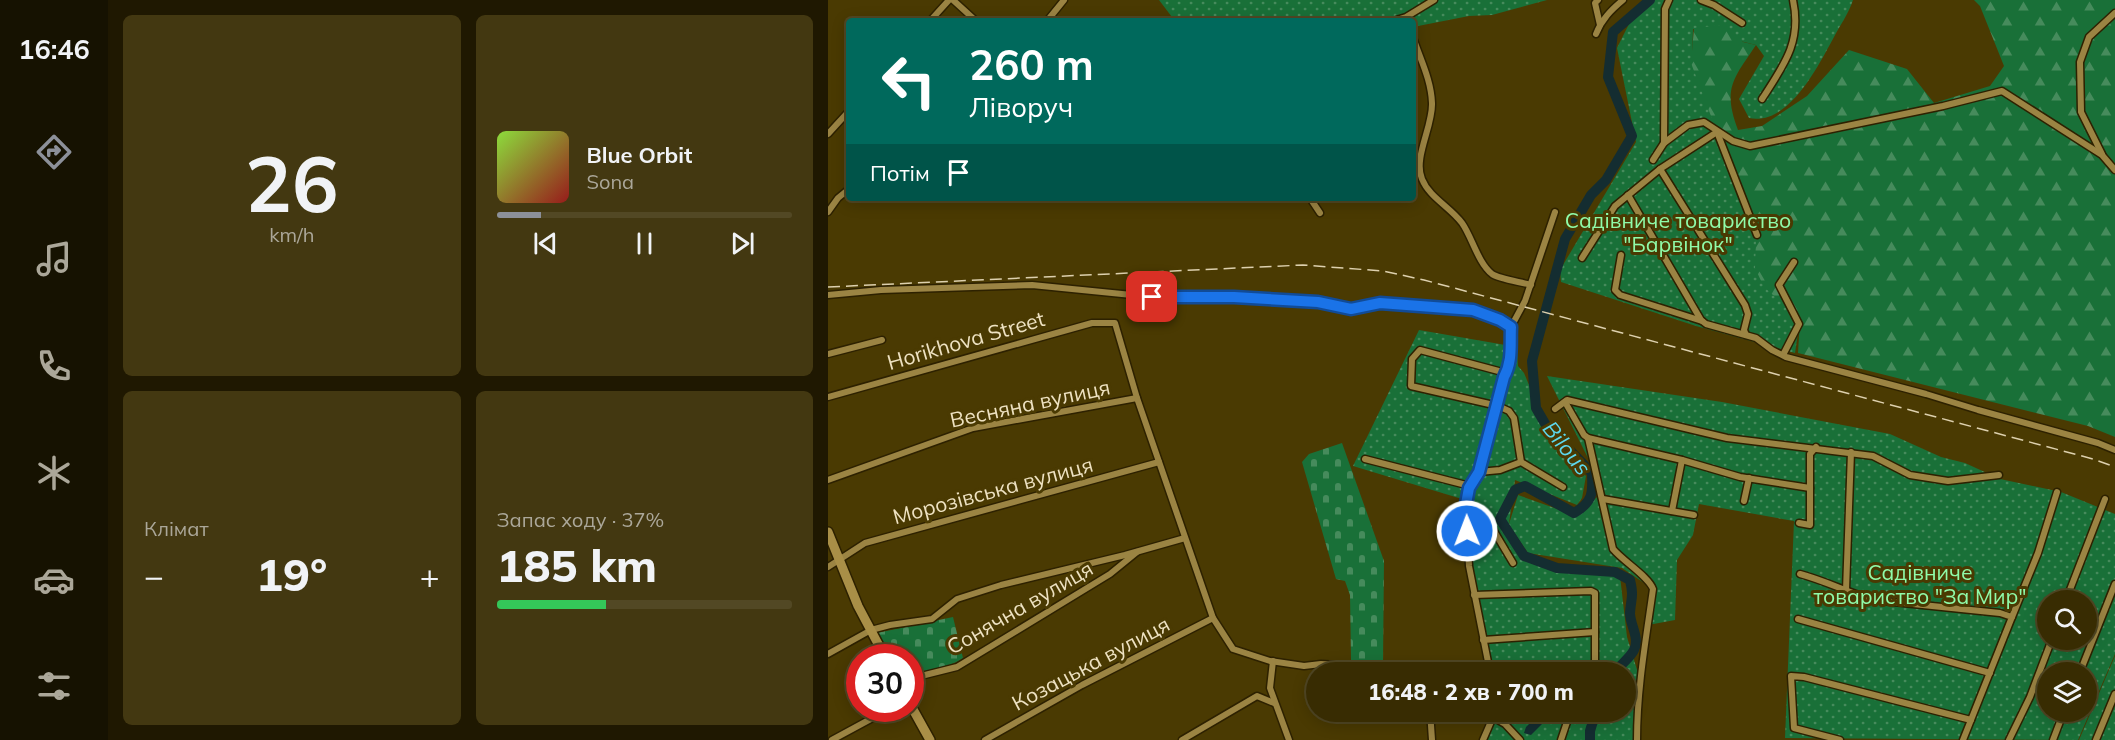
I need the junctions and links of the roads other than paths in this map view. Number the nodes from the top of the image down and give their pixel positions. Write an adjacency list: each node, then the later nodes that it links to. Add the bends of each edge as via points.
1 (951, 0): 10 (street); 11 (street)
2 (1064, 0): 12 (street)
3 (1434, 0): 13 (street)
4 (1623, 0): 15 (street)
5 (1670, 0): 24 (street, via 1665,9)
6 (1701, 0): 14 (street)
7 (1793, 0): 20 (street, via 1797,18 1788,60)
8 (1594, 1): 15 (street)
9 (2115, 13): 25 (street, via 2089,37 2080,62 2081,112)
10 (933, 18)
11 (972, 18)
12 (1049, 18)
13 (1408, 18)
14 (1742, 23)
15 (1600, 25): 16 (street)
16 (1596, 34)
17 (1416, 47): 18 (street)
18 (1420, 60): 19 (street); 39 (street, via 1430,82 1432,105 1420,159 1421,178 1461,222 1480,260 1492,274)
19 (1416, 62)
20 (1762, 99)
21 (846, 114): 23 (street)
22 (1717, 132): 24 (street, via 1704,122 1688,125); 25 (street, via 1750,146 2002,91); 27 (street); 35 (street)
23 (828, 134)
24 (1664, 143): 26 (street)
25 (2102, 155): 28 (street)
26 (1653, 160)
27 (1660, 169): 30 (street); 43 (street, via 1744,305 1748,314 1744,330)
28 (2115, 170)
29 (846, 191): 32 (street)
30 (1628, 195): 37 (street, via 1615,206); 41 (street)
31 (1312, 201): 34 (street)
32 (828, 212)
33 (1555, 212): 39 (street)
34 (1320, 213)
35 (1757, 235)
36 (1621, 255): 41 (street, via 1615,290 1620,295)
37 (1582, 258)
38 (1794, 262): 46 (street, via 1779,285 1799,324)
39 (1531, 285): 42 (street)
40 (828, 295): 42 (street, via 1032,285 1152,297 1318,302 1351,309 1380,303 1473,310)
41 (1702, 321): 43 (street)
42 (1511, 327): 47 (street, via 1512,354)
43 (1747, 336): 46 (street)
44 (882, 340): 45 (street)
45 (828, 354)
46 (1783, 355): 55 (street)
47 (1506, 373): 51 (street); 51 (street, via 1420,350 1412,359 1411,386)
48 (828, 397): 49 (street, Horikhova Street, via 1092,323 1115,322)
49 (1137, 398): 59 (street); 64 (street, Весняна вулиця, via 973,428)
50 (1565, 402): 52 (street); 53 (street); 54 (street, via 1727,438)
51 (1498, 406): 60 (street, via 1514,418); 61 (street)
52 (1555, 409)
53 (1588, 438): 58 (street); 69 (street)
54 (1816, 447): 56 (street); 67 (street, via 1810,454)
55 (2115, 450)
56 (1851, 452): 62 (street, via 1873,456 1910,475 1948,481); 84 (street)
57 (1365, 459): 65 (street)
58 (1682, 460): 63 (street); 72 (street)
59 (1159, 462): 77 (street); 79 (street, Морозівська вулиця, via 865,543)
60 (1521, 462): 61 (street); 66 (street)
61 (1479, 472): 65 (street)
62 (1999, 475)
63 (1749, 478): 67 (street); 71 (street)
64 (828, 480)
65 (1470, 486): 73 (street)
66 (1563, 487)
67 (1810, 488): 75 (street, via 1810,525)
68 (2057, 492): 87 (street)
69 (1603, 499): 72 (street); 122 (street, via 1613,549 1650,581 1653,589 1641,672)
70 (2105, 499): 85 (street)
71 (1744, 501)
72 (1672, 511): 74 (street)
73 (1467, 513): 80 (street, via 1482,511); 86 (street)
74 (1694, 515)
75 (1798, 524)
76 (828, 532): 79 (main road)
77 (1185, 538): 78 (street, Сонячна вулиця); 88 (street)
78 (1139, 551): 90 (street, Сонячна вулиця, via 957,599 932,619); 102 (street, Сонячна вулиця, via 1110,574 957,667)
79 (840, 561): 81 (street, Морозівська вулиця); 90 (main road)
80 (1514, 563)
81 (828, 567)
82 (1800, 574): 84 (street)
83 (2115, 584): 99 (street)
84 (1846, 590): 87 (street, via 1874,600)
85 (2070, 590)
86 (1474, 595): 91 (street, via 1591,591 1595,593); 92 (street)
87 (2012, 617): 101 (street)
88 (1212, 618): 96 (street, via 1233,649); 115 (street, Козацька вулиця)
89 (1798, 619): 101 (street)
90 (871, 630): 93 (main road); 95 (street, Сонячна вулиця)
91 (1595, 632): 92 (street); 98 (street)
92 (1483, 640): 97 (street)
93 (878, 644)
94 (2048, 650): 125 (street)
95 (828, 654)
96 (1273, 661): 100 (street); 104 (street, via 1270,688)
97 (1488, 662)
98 (1595, 662)
99 (2084, 662)
100 (1306, 666)
101 (1990, 673): 105 (street)
102 (924, 675)
103 (2115, 694): 127 (street)
104 (1274, 703): 116 (street, via 1257,696); 117 (street)
105 (1971, 720): 123 (street, via 1791,676 1794,728); 124 (street)
106 (865, 722): 113 (street)
107 (920, 722): 114 (main road)
108 (1431, 722): 118 (street)
109 (1490, 722): 119 (street)
110 (1503, 722): 120 (street)
111 (1567, 722): 121 (street)
112 (2060, 722): 126 (street)
113 (832, 740)
114 (930, 740)
115 (985, 740)
116 (1182, 740)
117 (1288, 740)
118 (1432, 740)
119 (1483, 740)
120 (1520, 740)
121 (1561, 740)
122 (1637, 740)
123 (1840, 740)
124 (1963, 740)
125 (2010, 740)
126 (2053, 740)
127 (2096, 740)

